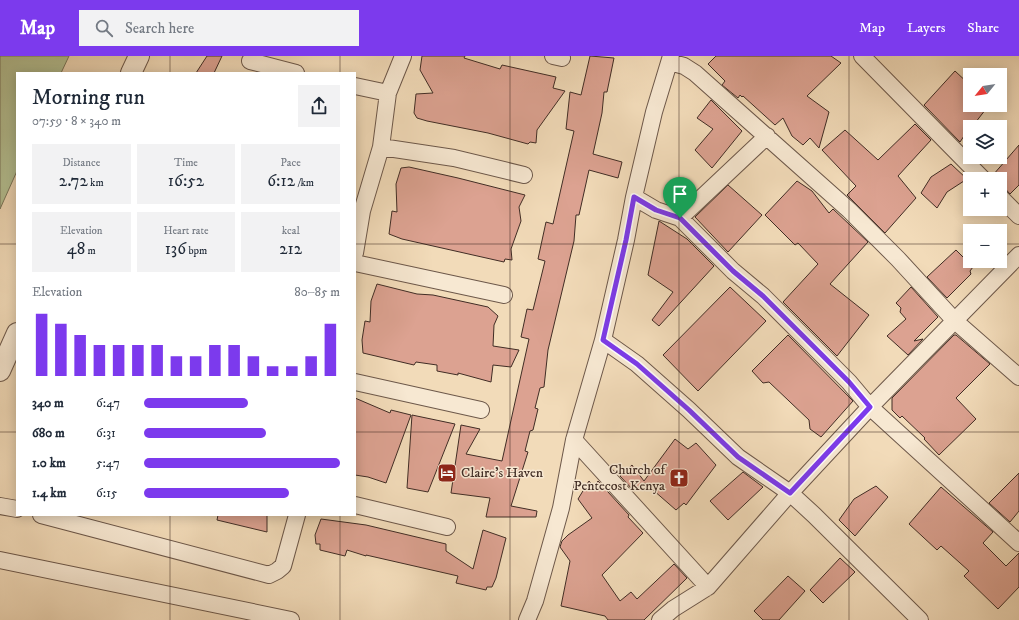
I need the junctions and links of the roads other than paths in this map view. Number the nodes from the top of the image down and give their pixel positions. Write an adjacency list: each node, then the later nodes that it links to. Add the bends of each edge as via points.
1 (139, 56): 6 (street)
2 (403, 56): 9 (street)
3 (864, 57): 12 (street)
4 (670, 59): 10 (street, via 695,72); 14 (street, via 654,112)
5 (248, 63): 7 (street)
6 (131, 72)
7 (291, 72)
8 (356, 86): 9 (street)
9 (388, 93): 11 (street)
10 (767, 136): 18 (street); 23 (street, via 849,210)
11 (381, 147): 13 (street, via 454,158); 16 (street)
12 (975, 172)
13 (524, 175)
14 (634, 197): 18 (street, via 656,210); 25 (street)
15 (1007, 204): 17 (street)
16 (359, 210): 19 (street)
17 (1019, 216)
18 (680, 218): 29 (street, via 733,271 763,296 849,382)
19 (356, 242)
20 (1019, 255): 23 (street)
21 (356, 263): 22 (street)
22 (504, 295)
23 (955, 321): 27 (street); 29 (street)
24 (16, 335): 26 (street)
25 (603, 340): 31 (street); 32 (street, via 637,364 738,457)
26 (0, 371)
27 (1019, 377)
28 (356, 382): 30 (street)
29 (870, 407): 32 (street); 39 (street)
30 (481, 410)
31 (574, 440): 41 (street); 43 (street, via 561,508 535,601)
32 (790, 493): 41 (street); 45 (street)
33 (356, 505): 38 (street)
34 (0, 506): 35 (street)
35 (16, 510)
36 (45, 516): 37 (street, via 269,575 283,566)
37 (297, 516)
38 (447, 527)
39 (1019, 543)
40 (0, 560): 42 (street)
41 (708, 587): 44 (street)
42 (291, 620)
43 (527, 620)
44 (660, 620)
45 (920, 620)

